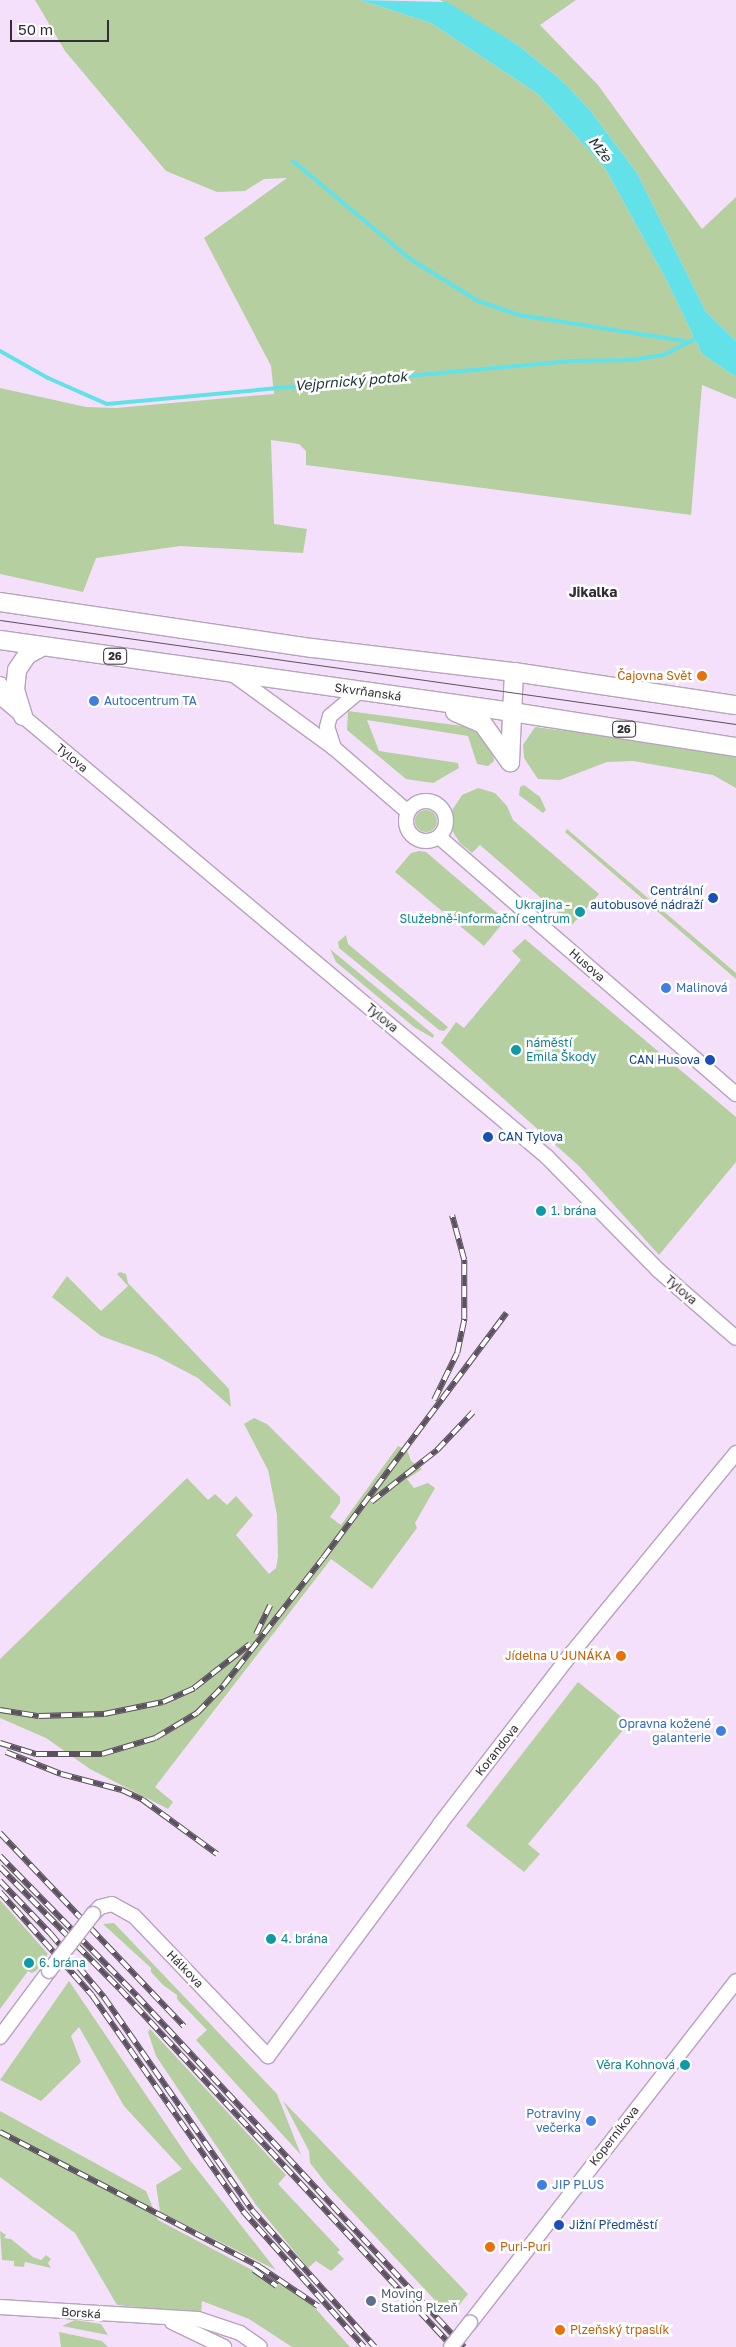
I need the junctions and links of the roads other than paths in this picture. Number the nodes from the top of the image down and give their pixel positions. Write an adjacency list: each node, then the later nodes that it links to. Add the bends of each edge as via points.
1 (0, 590): 3 (main road)
2 (0, 602): 3 (main road)
3 (69, 610): 6 (main road, via 312,648)
4 (0, 640): 5 (main road, Skvrňanská / 26)
5 (42, 646): 7 (main road, Skvrňanská / 26); 14 (main road, via 26,655 17,670 15,690)
6 (514, 672): 12 (main road); 13 (main road)
7 (230, 673): 9 (main road, Skvrňanská / 26); 16 (street)
8 (0, 684): 14 (street, Tylova)
9 (360, 691): 11 (main road, Skvrňanská / 26); 16 (street, via 330,716 327,727)
10 (0, 697): 14 (street, Tylova)
11 (410, 698): 13 (main road, Skvrňanská / 26); 13 (main road, via 479,721 510,762)
12 (736, 705)
13 (512, 712): 15 (main road, Skvrňanská / 26)
14 (20, 713): 20 (street, Tylova, via 547,1157 658,1270)
15 (736, 747)
16 (334, 748): 17 (street)
17 (408, 812): 18 (street, via 406,824 412,836 428,841); 18 (street, via 418,803 438,805 446,821)
18 (439, 837): 19 (street, Husova)
19 (736, 1094)
20 (736, 1338)
21 (736, 1453): 24 (street, Korandova, via 559,1669)
22 (736, 1981): 29 (street, Koperníkova, bridge)
23 (0, 2037): 24 (street, Hálkova, bridge, via 93,1914 100,1907 112,1904 134,1916)
24 (268, 2056)
25 (0, 2307): 26 (street, Borská)
26 (162, 2318): 27 (street, Borská); 28 (street, Borská, via 198,2319 219,2324)
27 (224, 2347)
28 (260, 2347)
29 (451, 2347)

